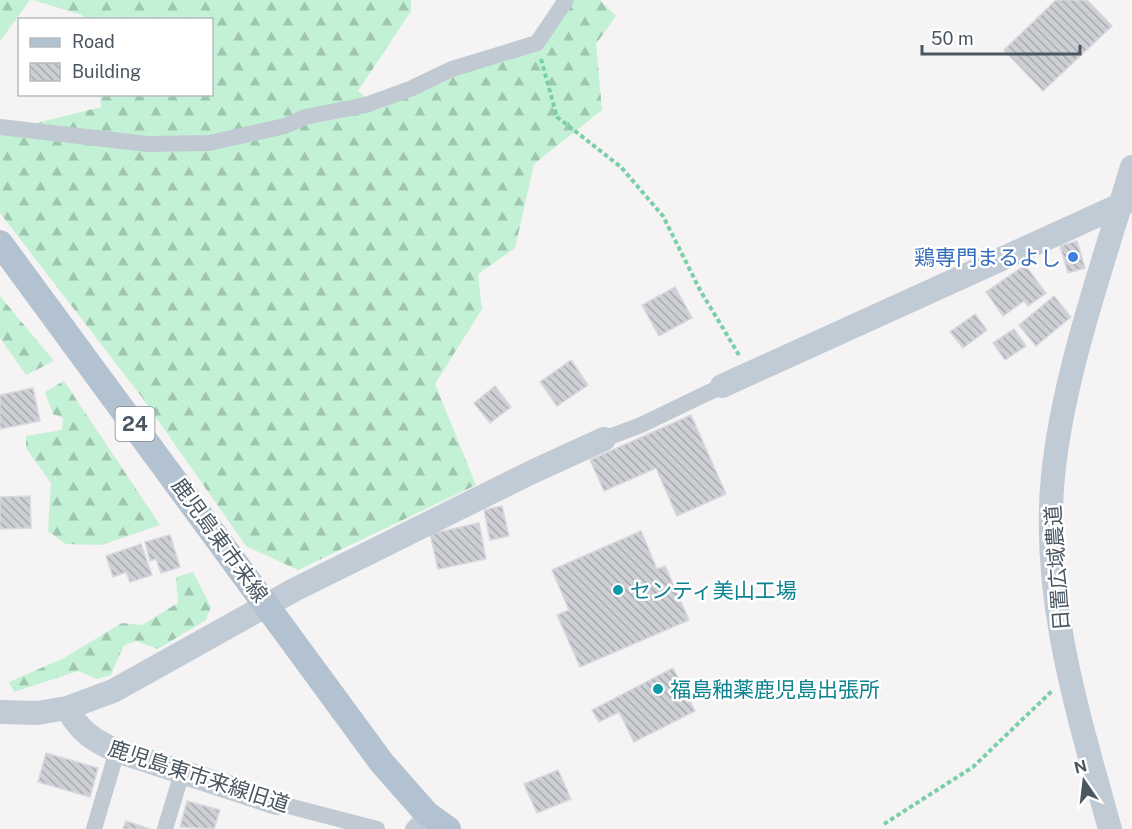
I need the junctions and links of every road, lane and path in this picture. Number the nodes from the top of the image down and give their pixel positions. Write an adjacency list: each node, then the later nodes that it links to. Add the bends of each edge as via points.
1 (566, 0): 2 (street)
2 (537, 43): 3 (street, via 452,69 366,105 209,143 148,144); 7 (path, via 557,117 621,167 663,216 700,290)
3 (0, 127)
4 (1132, 167): 5 (street, 日置広域農道)
5 (1126, 202): 7 (street); 11 (street, 日置広域農道, via 1069,390 1053,475 1050,537)
6 (0, 243): 10 (main road, 鹿児島東市来線 / 24)
7 (749, 373): 8 (street)
8 (722, 386): 9 (street)
9 (604, 439): 10 (street)
10 (268, 605): 12 (street, via 113,691); 17 (main road, 鹿児島東市来線 / 24)
11 (1067, 676): 18 (path, via 973,767); 23 (street, 日置広域農道)
12 (66, 708): 13 (street, via 37,713); 14 (street, 鹿児島東市来線旧道, via 74,723 92,740)
13 (0, 712)
14 (117, 751): 15 (street, 鹿児島東市来線旧道); 19 (street)
15 (182, 773): 16 (street, 鹿児島東市来線旧道); 20 (street)
16 (278, 803): 21 (street, 鹿児島東市来線旧道)
17 (420, 821): 22 (main road, 鹿児島東市来線 / 24)
18 (884, 824)
19 (94, 829)
20 (165, 829)
21 (376, 829)
22 (448, 829)
23 (1110, 829)

